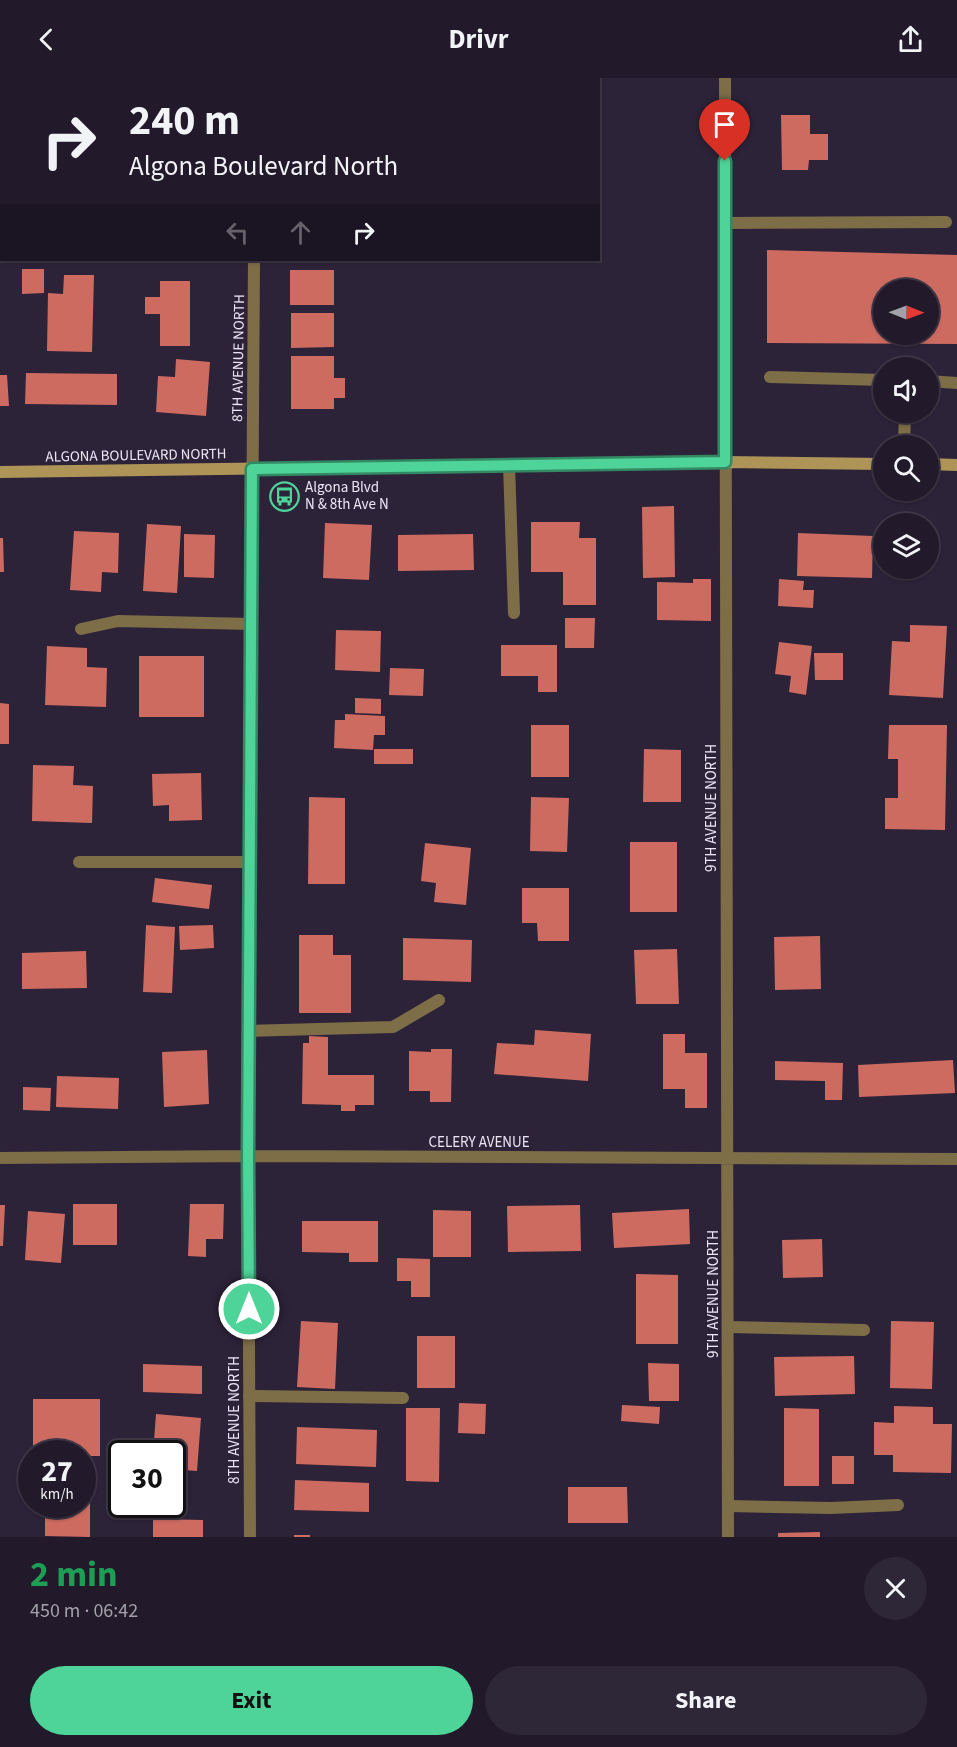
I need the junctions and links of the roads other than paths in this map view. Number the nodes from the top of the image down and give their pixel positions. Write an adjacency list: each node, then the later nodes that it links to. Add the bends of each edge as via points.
1 (725, 78): 3 (street, 9TH AVENUE NORTH)
2 (946, 222): 3 (street)
3 (725, 223): 9 (street, 9TH AVENUE NORTH)
4 (254, 261): 14 (street, 8TH AVENUE NORTH)
5 (770, 377): 6 (street)
6 (873, 380)
7 (939, 381): 8 (street)
8 (957, 382)
9 (725, 462): 10 (street, ALGONA BOULEVARD NORTH); 12 (street, ALGONA BOULEVARD NORTH); 25 (street, 9TH AVENUE NORTH)
10 (873, 464)
11 (939, 464): 13 (street)
12 (509, 465): 14 (street, ALGONA BOULEVARD NORTH); 16 (street)
13 (957, 465)
14 (252, 469): 15 (street, ALGONA BOULEVARD NORTH); 17 (street, 8TH AVENUE NORTH)
15 (0, 472)
16 (514, 613)
17 (251, 624): 18 (street, via 118,621); 20 (street, 8TH AVENUE NORTH)
18 (81, 629)
19 (79, 862): 20 (street)
20 (250, 862): 22 (street, 8TH AVENUE NORTH)
21 (439, 1000): 22 (street, via 393,1027)
22 (249, 1031): 23 (street, 8TH AVENUE NORTH)
23 (248, 1156): 24 (street, CELERY AVENUE); 25 (street, CELERY AVENUE); 29 (street, 8TH AVENUE NORTH)
24 (0, 1158)
25 (727, 1158): 26 (street, CELERY AVENUE); 27 (street, 9TH AVENUE NORTH)
26 (957, 1159)
27 (728, 1327): 28 (street); 32 (street, 9TH AVENUE NORTH)
28 (864, 1330)
29 (249, 1396): 30 (street); 33 (street, 8TH AVENUE NORTH)
30 (403, 1398)
31 (898, 1505): 32 (street)
32 (728, 1506): 34 (street, 9TH AVENUE NORTH)
33 (250, 1537)
34 (728, 1537)

